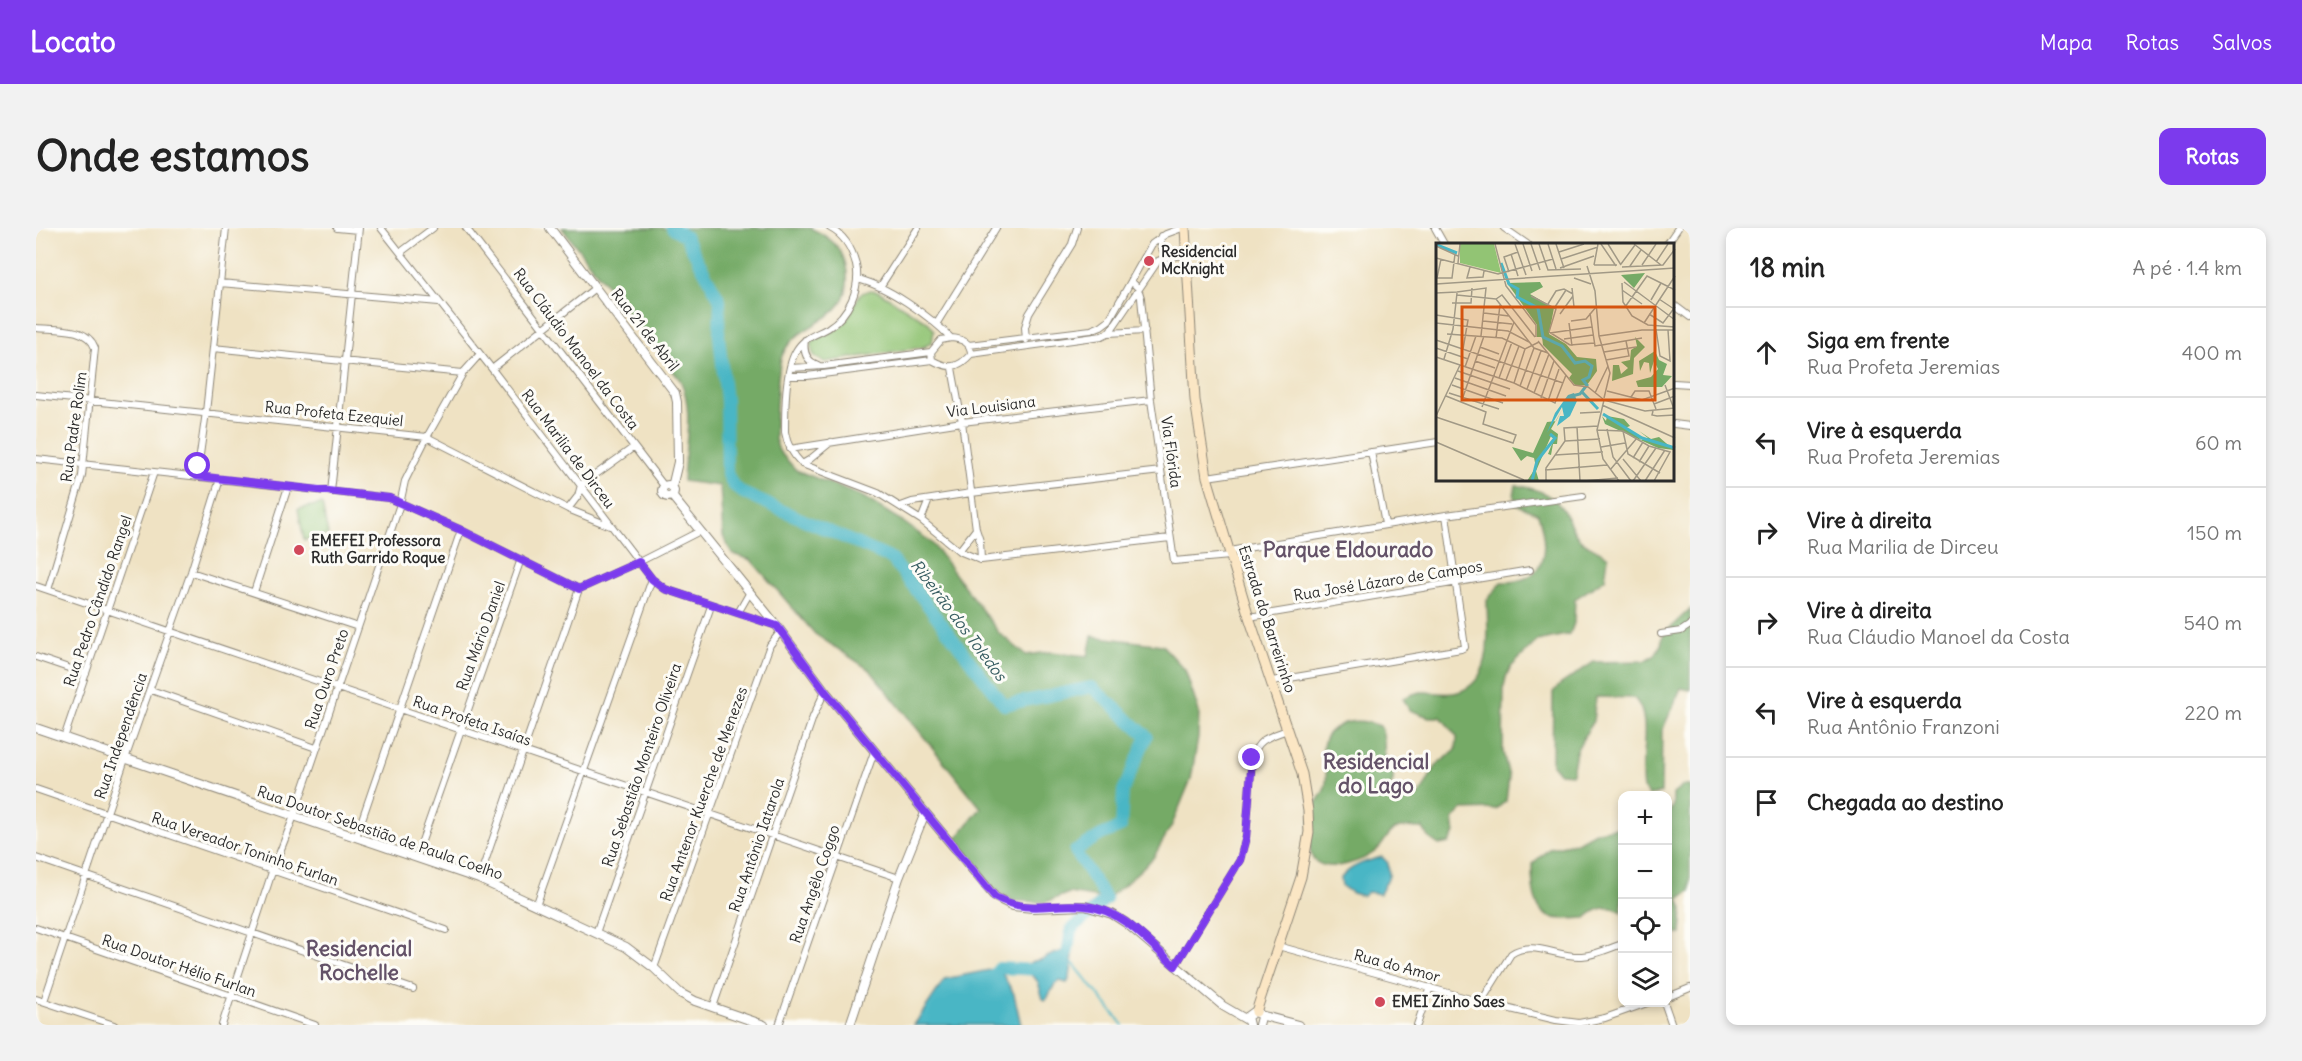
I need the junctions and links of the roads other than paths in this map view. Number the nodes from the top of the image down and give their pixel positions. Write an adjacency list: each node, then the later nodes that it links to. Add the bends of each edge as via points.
1 (226, 228): 25 (street)
2 (337, 228): 15 (street)
3 (381, 228): 20 (street, Rua Marilia de Dirceu)
4 (433, 228): 20 (street)
5 (466, 228): 38 (street, Rua Cláudio Manoel da Costa)
6 (550, 228): 27 (street, Rua 21 de Abril)
7 (833, 228): 23 (street, via 849,246)
8 (918, 228): 26 (street)
9 (996, 228): 36 (street)
10 (1077, 228): 42 (street, via 1072,244 1029,314)
11 (1184, 228): 16 (street); 21 (main road, Estrada do Barreirinho)
12 (1435, 228): 17 (street)
13 (1504, 228): 18 (street)
14 (1678, 228): 19 (street)
15 (359, 229): 29 (street)
16 (1161, 236): 22 (street); 24 (street, via 1145,254)
17 (1443, 243)
18 (1526, 243)
19 (1668, 243)
20 (401, 252): 32 (street, Rua Marilia de Dirceu)
21 (1187, 255): 22 (street); 81 (main road, Estrada do Barreirinho, via 1195,400)
22 (1166, 258): 28 (street, via 1158,261)
23 (857, 279): 26 (street); 43 (street, via 854,296 837,321)
24 (1131, 281): 28 (street); 30 (street)
25 (220, 283): 29 (street); 47 (street)
26 (880, 287): 36 (street)
27 (595, 288): 38 (street); 85 (street, Rua 21 de Abril, via 675,393 678,462)
28 (1138, 288): 31 (street); 34 (street, Via Flórida)
29 (351, 294): 32 (street); 51 (street)
30 (1123, 294): 31 (street); 42 (street, via 1109,320 1101,326)
31 (1131, 300): 34 (street); 40 (street)
32 (439, 303): 49 (street, Rua Marilia de Dirceu)
33 (1675, 306): 35 (street)
34 (1141, 308): 39 (street, Via Flórida)
35 (1690, 317)
36 (937, 323): 41 (street); 44 (street)
37 (36, 328): 63 (street, Rua Padre Rolim, via 89,336 95,348)
38 (543, 329): 56 (street); 72 (street, Rua Cláudio Manoel da Costa)
39 (1145, 331): 40 (street); 62 (street, Via Flórida)
40 (1108, 333): 46 (street)
41 (951, 338): 44 (street); 45 (street)
42 (1026, 338): 45 (street); 46 (street)
43 (805, 340): 53 (street, via 807,358); 54 (street)
44 (941, 340): 48 (street)
45 (969, 345): 50 (street)
46 (1028, 346): 50 (street)
47 (213, 348): 51 (street); 64 (street)
48 (930, 352): 52 (street); 53 (street)
49 (480, 354): 56 (street, Rua Marilia de Dirceu); 57 (street, Rua Ouro Preto)
50 (971, 354): 55 (street)
51 (345, 360): 57 (street); 67 (street)
52 (932, 360): 55 (street); 58 (street)
53 (824, 366): 54 (street)
54 (790, 368): 58 (street)
55 (952, 368): 65 (street)
56 (492, 369): 83 (street, Rua Marilia de Dirceu)
57 (464, 372): 69 (street, Rua Ouro Preto)
58 (789, 376): 73 (street, via 785,432)
59 (1675, 383): 60 (street)
60 (1690, 384)
61 (36, 395): 63 (street, Rua Profeta Ezequiel)
62 (1151, 400): 65 (street, Via Louisiana); 78 (street, Via Flórida)
63 (91, 401): 64 (street, Rua Profeta Ezequiel); 76 (street, Rua Padre Rolim)
64 (206, 412): 67 (street, Rua Profeta Ezequiel); 80 (street)
65 (962, 422): 70 (street, Via Louisiana); 87 (street)
66 (1675, 424): 68 (street)
67 (337, 426): 69 (street, Rua Profeta Ezequiel); 86 (street)
68 (1690, 426)
69 (427, 436): 90 (street, Rua Ouro Preto, via 405,481); 92 (street, Rua Profeta Ezequiel)
70 (835, 440): 73 (street, Via Louisiana); 77 (street, Via Louisiana)
71 (1436, 442): 74 (street)
72 (634, 447): 83 (street); 85 (street, Rua Cláudio Manoel da Costa)
73 (790, 449): 77 (street)
74 (1371, 452): 81 (street); 97 (street)
75 (36, 459): 76 (street)
76 (83, 463): 79 (street); 114 (street, Rua Padre Rolim)
77 (802, 464): 91 (street, via 879,493)
78 (1161, 471): 87 (street); 102 (street, Via Flórida)
79 (154, 472): 80 (street); 118 (street, Rua Pedro Cândido Rangel)
80 (197, 476): 82 (street)
81 (1207, 477): 104 (main road, Estrada do Barreirinho)
82 (220, 479): 84 (street); 109 (street, Rua Independência)
83 (581, 485): 92 (street); 93 (street, Rua Marilia de Dirceu)
84 (288, 487): 86 (street); 115 (street)
85 (669, 489): 101 (street, Rua Cláudio Manoel da Costa)
86 (331, 492): 90 (street, via 383,497)
87 (971, 493): 89 (street); 99 (street)
88 (1583, 496): 94 (street)
89 (929, 500): 91 (street); 96 (street)
90 (400, 504): 100 (street); 122 (street, Rua Ouro Preto)
91 (901, 506): 96 (street)
92 (568, 509): 95 (street, Rua Profeta Ezequiel)
93 (602, 514): 95 (street); 98 (street, Rua Marilia de Dirceu)
94 (1446, 515): 97 (street); 111 (street)
95 (596, 520): 98 (street, Rua Profeta Ezequiel)
96 (921, 520): 103 (street)
97 (1385, 524): 104 (street)
98 (610, 526): 107 (street, Rua Marilia de Dirceu)
99 (976, 529): 103 (street); 106 (street)
100 (461, 530): 105 (street); 132 (street)
101 (700, 531): 107 (street); 116 (street, Rua Cláudio Manoel da Costa)
102 (1170, 538): 104 (street, Via Flórida, via 1174,562); 106 (street)
103 (959, 551): 106 (street)
104 (1230, 554): 120 (main road, Estrada do Barreirinho)
105 (521, 559): 113 (street); 134 (street, Rua Mário Daniel)
106 (981, 560)
107 (639, 562): 110 (street, Rua Marilia de Dirceu); 113 (street)
108 (1530, 570): 111 (street, Rua José Lázaro de Campos)
109 (191, 572): 115 (street); 124 (street, Rua Independência)
110 (652, 579): 117 (street, Rua Marilia de Dirceu, via 665,589); 141 (street)
111 (1457, 582): 120 (street, Rua José Lázaro de Campos); 128 (street, via 1465,647)
112 (36, 586): 114 (street, Rua Profeta Isaías)
113 (579, 589): 138 (street)
114 (48, 590): 118 (street, Rua Profeta Isaías)
115 (254, 592): 122 (street)
116 (750, 592): 119 (street); 123 (street, Rua Cláudio Manoel da Costa)
117 (711, 606): 119 (street, Rua Marilia de Dirceu); 143 (street, Rua Sebastião Monteiro Oliveira)
118 (107, 610): 124 (street, Rua Profeta Isaías); 127 (street, Rua Pedro Cândido Rangel)
119 (738, 614): 123 (street, Rua Marilia de Dirceu)
120 (1249, 616): 128 (main road, Estrada do Barreirinho)
121 (1690, 625): 125 (street, via 1681,631)
122 (358, 627): 129 (street, Rua Ouro Preto)
123 (779, 629): 131 (street, Rua Cláudio Manoel da Costa); 146 (street, Rua Antenor Kuerche de Menezes)
124 (170, 631): 129 (street, Rua Profeta Isaías); 130 (street, Rua Independência)
125 (1661, 634)
126 (36, 657): 127 (street)
127 (86, 674): 136 (street, Rua Pedro Cândido Rangel)
128 (1272, 681): 135 (main road, Estrada do Barreirinho)
129 (336, 688): 132 (street, Rua Profeta Isaías); 137 (street, Rua Ouro Preto)
130 (150, 690): 137 (street); 140 (street, Rua Independência)
131 (825, 691): 139 (street, Rua Cláudio Manoel da Costa); 148 (street, Rua Antônio Iatarola)
132 (399, 709): 134 (street, Rua Profeta Isaías); 149 (street)
133 (36, 728): 136 (street, Rua Doutor Sebastião de Paula Coelho)
134 (460, 730): 138 (street, Rua Profeta Isaías); 152 (street, Rua Mário Daniel)
135 (1287, 730): 163 (main road, Estrada do Barreirinho, via 1302,774 1309,832 1301,877); 165 (street, via 1263,739 1255,747 1240,860)
136 (64, 738): 140 (street, Rua Doutor Sebastião de Paula Coelho)
137 (316, 748): 147 (street, Rua Ouro Preto)
138 (522, 751): 141 (street, Rua Profeta Isaías); 155 (street)
139 (874, 752): 145 (street, Rua Cláudio Manoel da Costa); 150 (street, Rua Angêlo Coggo)
140 (125, 759): 144 (street, Rua Independência); 147 (street, Rua Doutor Sebastião de Paula Coelho)
141 (584, 772): 143 (street, Rua Profeta Isaías); 157 (street)
142 (36, 789): 144 (street, Rua Vereador Toninho Furlan)
143 (645, 792): 146 (street, Rua Profeta Isaías); 161 (street, Rua Sebastião Monteiro Oliveira)
144 (107, 813): 153 (street, Rua Vereador Toninho Furlan); 154 (street, Rua Independência)
145 (926, 813): 156 (street); 165 (street, Rua Cláudio Manoel da Costa, via 995,897 1013,906 1085,906 1112,914)
146 (709, 814): 148 (street, Rua Profeta Isaías); 166 (street, Rua Antenor Kuerche de Menezes)
147 (294, 816): 149 (street, Rua Doutor Sebastião de Paula Coelho); 153 (street, Rua Ouro Preto)
148 (773, 836): 150 (street, Rua Profeta Isaías); 175 (street, Rua Antônio Iatarola)
149 (356, 837): 152 (street, Rua Doutor Sebastião de Paula Coelho)
150 (836, 857): 156 (street, Rua Profeta Isaías); 185 (street, Rua Angêlo Coggo)
151 (36, 858): 154 (street)
152 (416, 858): 155 (street, Rua Doutor Sebastião de Paula Coelho)
153 (272, 872): 159 (street, Rua Vereador Toninho Furlan); 160 (street, Rua Ouro Preto)
154 (86, 876): 160 (street); 162 (street, Rua Independência)
155 (479, 879): 157 (street, Rua Doutor Sebastião de Paula Coelho)
156 (899, 879): 186 (street)
157 (536, 906): 161 (street, Rua Doutor Sebastião de Paula Coelho)
158 (36, 928): 162 (street, Rua Doutor Hélio Furlan)
159 (446, 930)
160 (253, 933): 169 (street); 171 (street, Rua Ouro Preto)
161 (596, 933): 166 (street, Rua Doutor Sebastião de Paula Coelho, via 626,947)
162 (66, 939): 171 (street, Rua Doutor Hélio Furlan); 173 (street, Rua Independência)
163 (1278, 946): 167 (street, Rua do Amor); 178 (main road, Estrada do Barreirinho)
164 (1618, 946): 174 (street, via 1586,956 1566,957 1527,946 1518,948)
165 (1175, 966): 179 (street, Rua Cláudio Manoel da Costa)
166 (654, 968): 175 (street, Rua Doutor Sebastião de Paula Coelho, via 680,993)
167 (1430, 987): 174 (street, Rua do Amor); 189 (street)
168 (1690, 988): 170 (street)
169 (413, 989)
170 (1672, 995)
171 (231, 997): 182 (street, Rua Ouro Preto); 183 (street, Rua Doutor Hélio Furlan)
172 (36, 999): 173 (street)
173 (44, 1001): 181 (street)
174 (1481, 1002): 180 (street, Rua do Amor)
175 (713, 1007): 184 (street, Rua Doutor Sebastião de Paula Coelho)
176 (1636, 1007): 180 (street, Rua do Amor)
177 (1666, 1007): 190 (street)
178 (1258, 1013): 179 (street, via 1250,1013); 187 (street, via 1262,1020); 188 (street)
179 (1248, 1022)
180 (1579, 1024)
181 (114, 1025)
182 (222, 1025)
183 (315, 1025)
184 (764, 1025)
185 (779, 1025)
186 (850, 1025)
187 (1258, 1025)
188 (1298, 1025)
189 (1417, 1025)
190 (1672, 1025)

